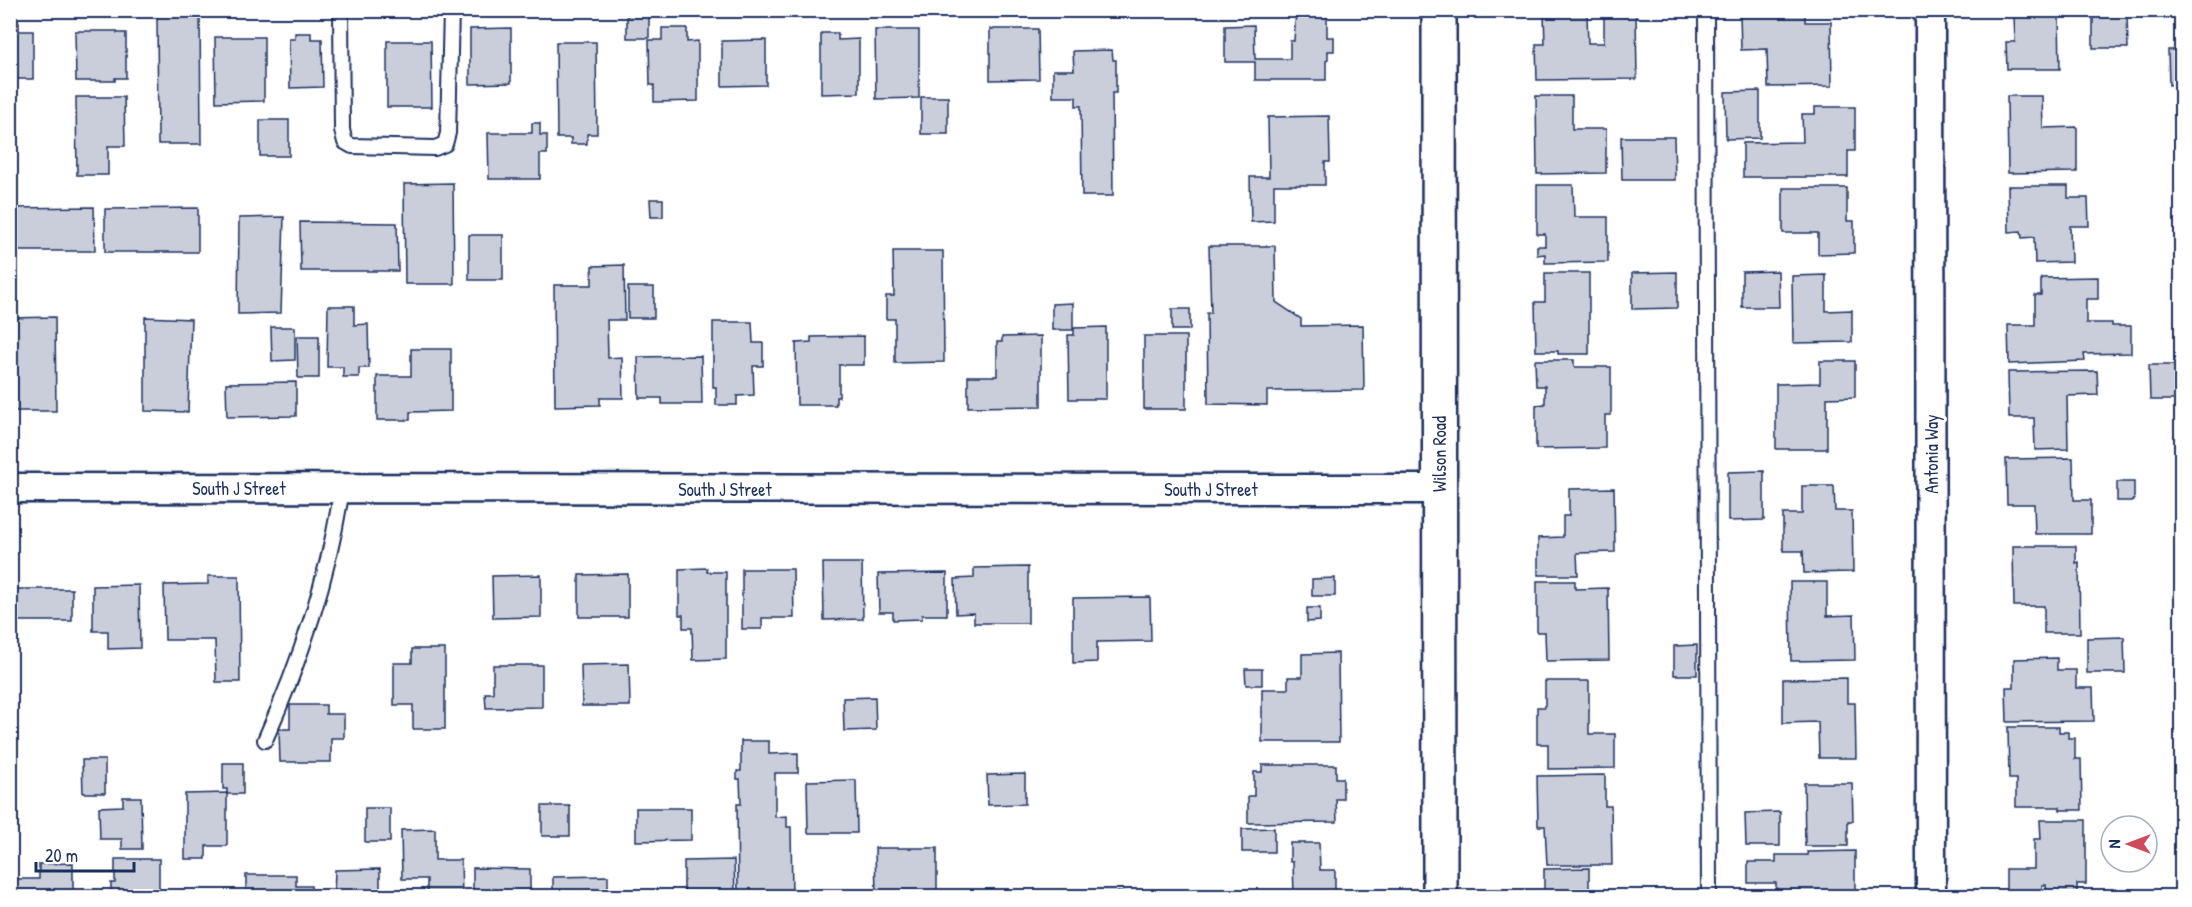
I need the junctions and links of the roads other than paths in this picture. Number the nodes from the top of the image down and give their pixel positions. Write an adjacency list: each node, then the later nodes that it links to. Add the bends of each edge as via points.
1 (341, 10): 2 (lane, via 345,142 352,146 435,148 445,144 448,134)
2 (451, 10)
3 (1439, 10): 8 (street, Wilson Road)
4 (1706, 10): 11 (lane)
5 (1930, 10): 12 (street, Antonia Way)
6 (10, 488): 7 (street, South J Street)
7 (342, 488): 8 (street, South J Street); 9 (lane, via 335,536 298,661)
8 (1439, 489): 10 (street, Wilson Road)
9 (265, 740)
10 (1440, 897)
11 (1709, 897)
12 (1931, 897)

